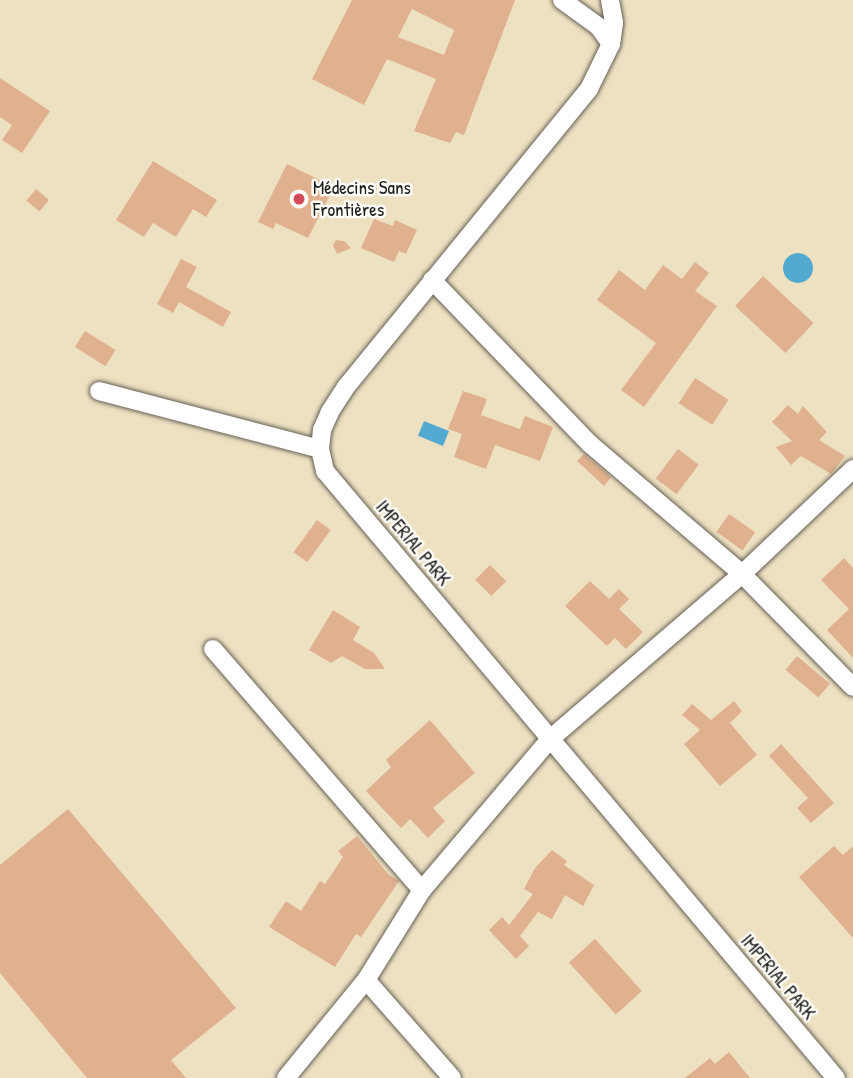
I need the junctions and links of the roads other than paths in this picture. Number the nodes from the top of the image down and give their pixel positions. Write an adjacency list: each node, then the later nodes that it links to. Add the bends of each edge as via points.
1 (562, 0): 3 (street, via 598,27)
2 (610, 0): 3 (street)
3 (611, 44): 4 (street, via 589,89)
4 (432, 281): 6 (street, via 346,387 322,430); 8 (street, via 590,444)
5 (99, 391): 6 (street)
6 (320, 449): 11 (street, IMPERIAL PARK, via 325,471)
7 (853, 469): 8 (street)
8 (742, 574): 10 (street); 11 (street)
9 (213, 649): 12 (street)
10 (853, 687)
11 (549, 740): 12 (street); 16 (street, IMPERIAL PARK)
12 (422, 890): 13 (street)
13 (366, 980): 14 (street); 15 (street)
14 (286, 1078)
15 (452, 1078)
16 (836, 1078)

